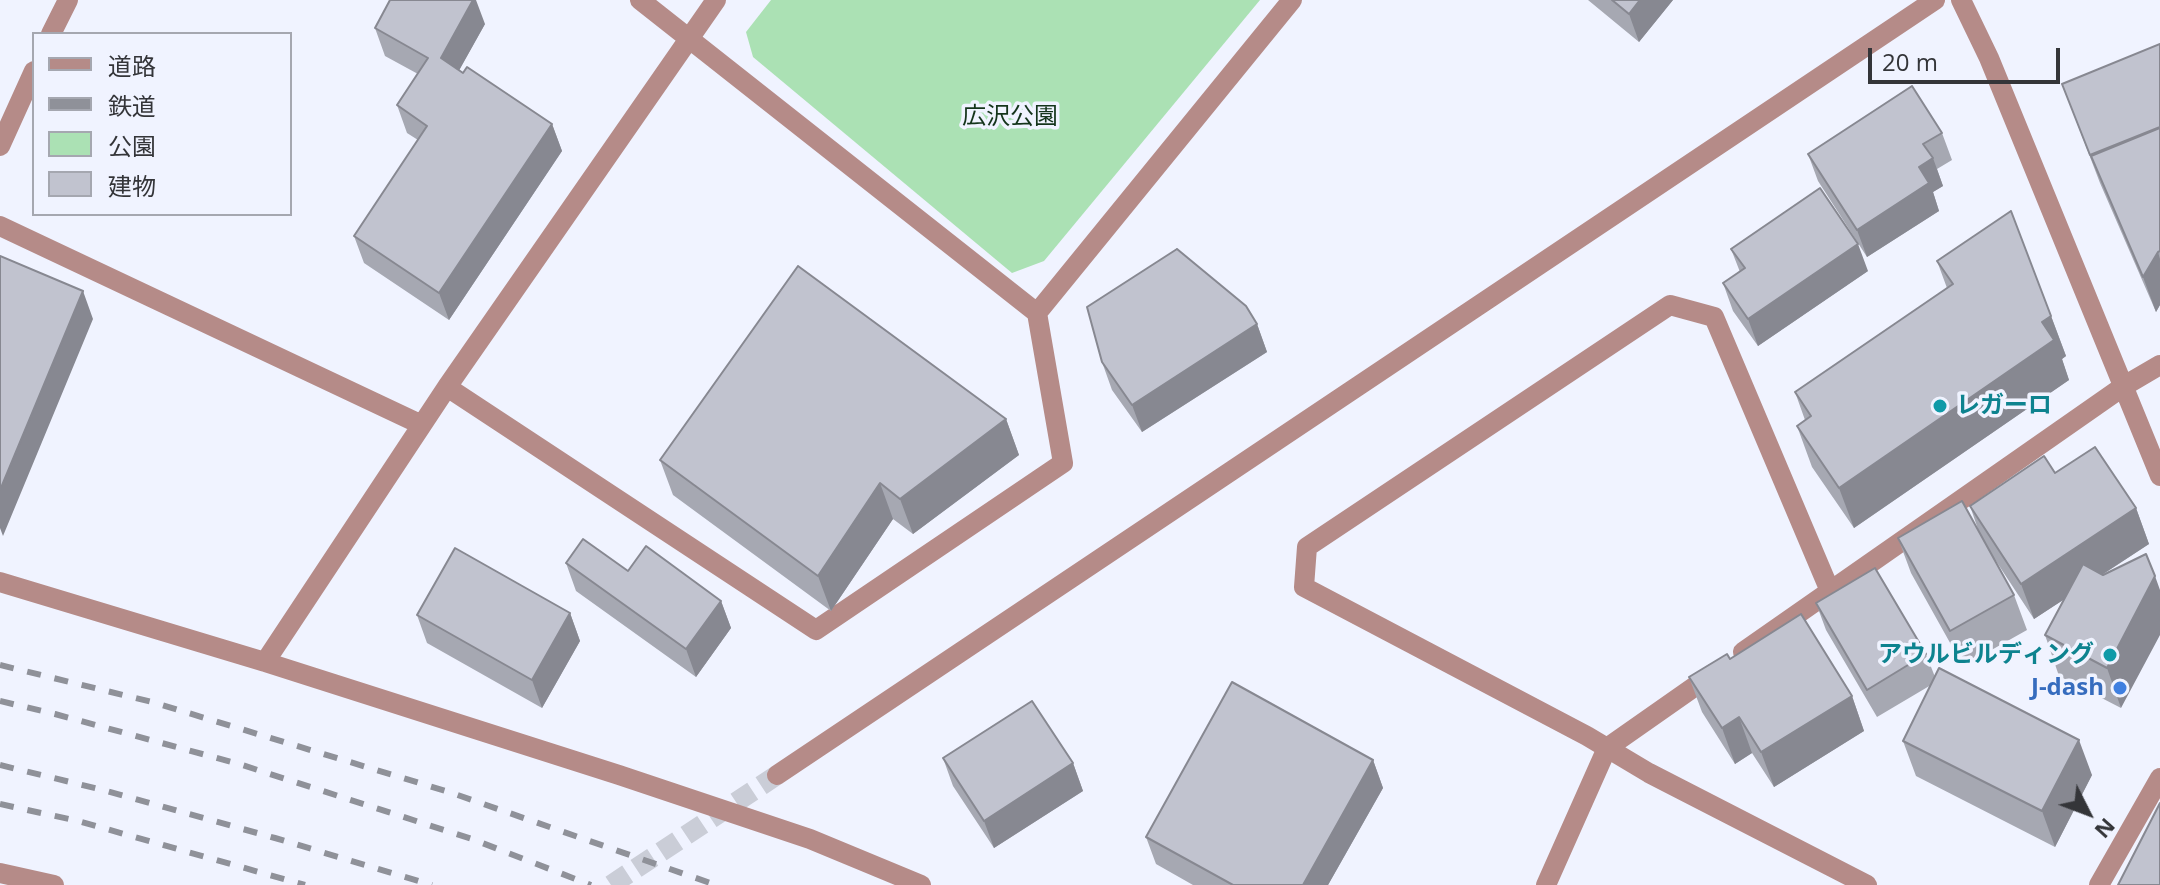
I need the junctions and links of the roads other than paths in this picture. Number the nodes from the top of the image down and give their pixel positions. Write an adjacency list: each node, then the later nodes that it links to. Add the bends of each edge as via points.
1 (68, 0): 7 (street)
2 (640, 0): 8 (street)
3 (716, 0): 8 (street)
4 (1292, 0): 12 (street)
5 (1935, 0): 22 (street)
6 (1961, 0): 14 (street)
7 (52, 32)
8 (689, 39): 12 (street); 15 (street)
9 (32, 75): 10 (street)
10 (0, 146)
11 (0, 226): 16 (street)
12 (1037, 313): 15 (street, via 1063,463 816,630)
13 (2160, 365): 14 (street)
14 (2124, 386): 17 (street); 19 (street)
15 (447, 387): 16 (street)
16 (422, 425): 20 (street)
17 (2160, 476)
18 (0, 582): 20 (street)
19 (1830, 591): 21 (street); 21 (street, via 1714,317 1670,305 1307,547 1304,587)
20 (265, 662): 26 (street, via 737,814)
21 (1607, 748): 27 (street); 28 (street)
22 (777, 775)
23 (2160, 778): 29 (street)
24 (0, 873): 25 (street)
25 (54, 885)
26 (921, 885)
27 (1546, 885)
28 (1867, 885)
29 (2099, 885)

